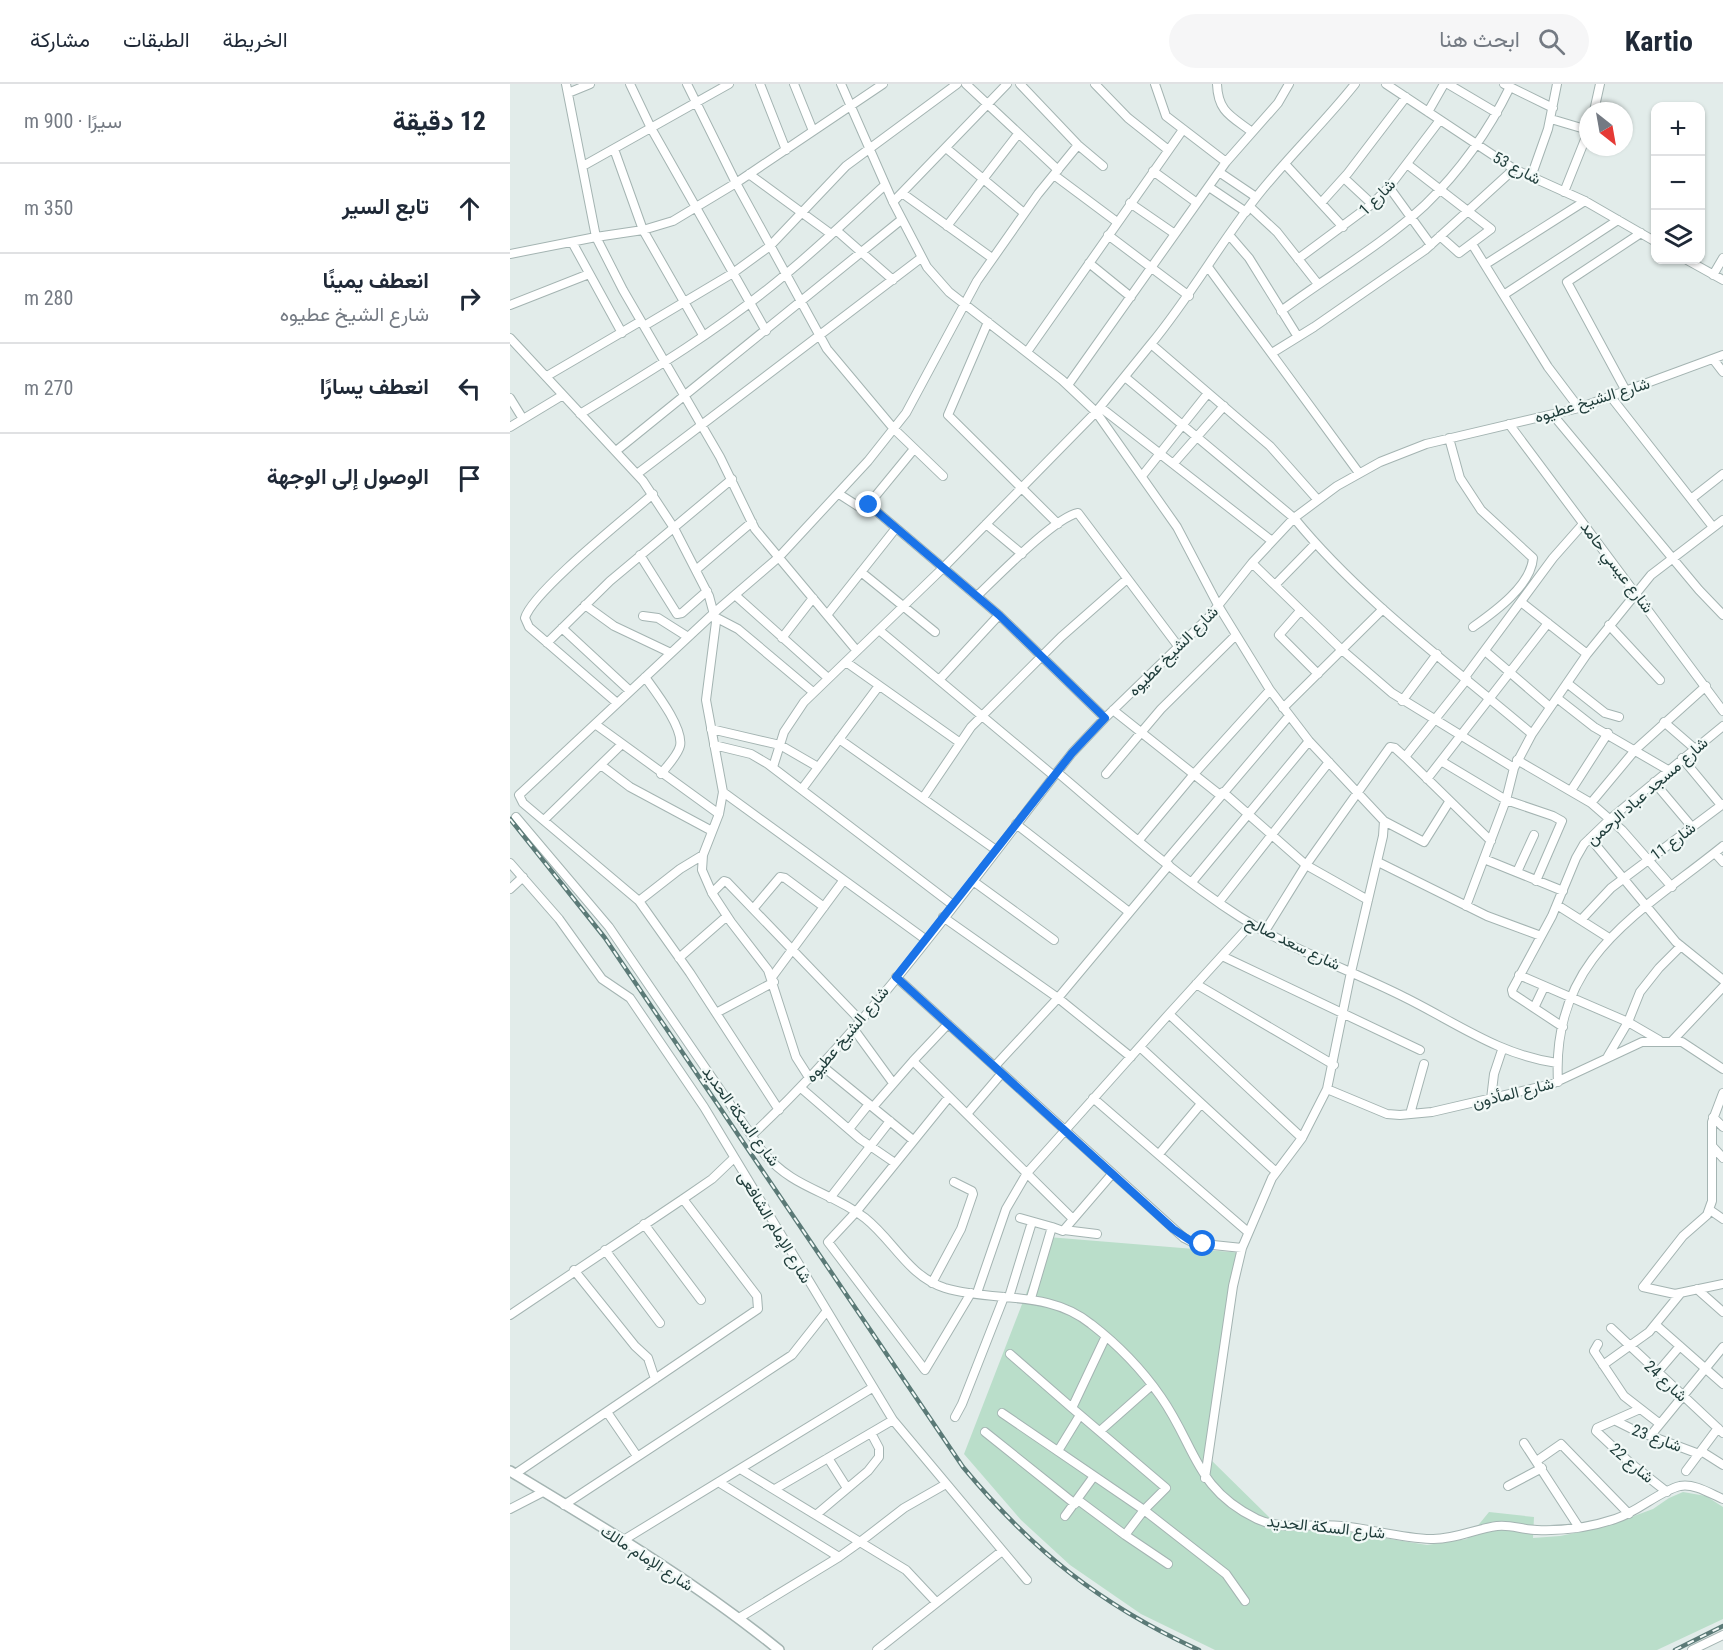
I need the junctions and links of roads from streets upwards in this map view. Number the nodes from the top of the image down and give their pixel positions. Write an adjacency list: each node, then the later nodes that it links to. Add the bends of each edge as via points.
1 (566, 84): 24 (street)
2 (590, 84): 24 (street)
3 (630, 84): 35 (street)
4 (687, 84): 26 (street)
5 (729, 84): 26 (street)
6 (760, 84): 47 (street)
7 (794, 84): 38 (street)
8 (841, 84): 29 (street)
9 (883, 84): 29 (street)
10 (957, 84): 45 (street)
11 (966, 84): 28 (street)
12 (1007, 84): 28 (street)
13 (1020, 84): 41 (street)
14 (1095, 84): 46 (street, via 1128,118)
15 (1155, 84): 37 (street, via 1166,116)
16 (1217, 84): 39 (street, via 1223,110)
17 (1289, 84): 39 (street)
18 (1355, 84): 50 (street)
19 (1386, 84): 25 (street, شارع 53)
20 (1446, 84): 31 (street); 32 (street)
21 (1557, 84): 30 (street)
22 (1600, 84): 27 (street)
23 (1508, 85): 30 (street); 32 (street)
24 (568, 93): 52 (street)
25 (1406, 97): 31 (street, شارع 53); 60 (street)
26 (696, 101): 35 (street); 62 (street)
27 (1595, 102)
28 (986, 104): 40 (street); 43 (street)
29 (849, 107): 38 (street); 45 (street)
30 (1553, 108): 33 (street)
31 (1428, 112): 34 (street, شارع 53)
32 (1497, 113): 42 (street)
33 (1551, 119): 36 (street); 59 (street)
34 (1440, 120): 42 (street, شارع 53); 51 (street, شارع 1)
35 (651, 128): 44 (street); 76 (street)
36 (1579, 128)
37 (1182, 131): 46 (street); 49 (street)
38 (813, 132): 47 (street)
39 (1252, 132): 49 (street)
40 (1018, 134): 56 (street); 61 (street)
41 (1078, 145): 53 (street); 56 (street)
42 (1475, 145): 54 (street, شارع 53); 66 (street)
43 (946, 148): 61 (street); 68 (street)
44 (614, 149): 52 (street); 87 (street)
45 (868, 149): 63 (street); 79 (street)
46 (1167, 149): 55 (street)
47 (786, 150): 58 (street)
48 (1579, 154): 67 (street)
49 (1226, 162): 57 (street)
50 (1285, 164): 69 (street); 74 (street)
51 (1407, 164): 65 (street, شارع 1); 66 (street)
52 (583, 166): 94 (street)
53 (1103, 166)
54 (1514, 169): 59 (street, شارع 53); 78 (street)
55 (1153, 171): 72 (street); 73 (street)
56 (1056, 172): 80 (street); 84 (street)
57 (1220, 172): 64 (street); 69 (street)
58 (749, 174): 62 (street); 79 (street)
59 (1531, 177): 67 (street, شارع 53)
60 (1344, 178): 74 (street); 75 (street)
61 (983, 179): 80 (street); 85 (street)
62 (735, 183): 76 (street); 99 (street)
63 (885, 185): 71 (street); 88 (street)
64 (1209, 187): 73 (street); 77 (street)
65 (1389, 187): 75 (street, شارع 1); 81 (street)
66 (1440, 189): 78 (street); 81 (street)
67 (1564, 192): 70 (street, شارع 53)
68 (902, 193): 71 (street); 85 (street)
69 (1256, 197): 77 (street)
70 (1585, 201): 83 (street, شارع 53); 107 (street)
71 (893, 202): 82 (street)
72 (1130, 203): 84 (street); 90 (street)
73 (1197, 203): 90 (street)
74 (1321, 203): 86 (street)
75 (1372, 204): 86 (street, شارع 1)
76 (696, 207): 87 (street, via 673,221); 111 (street)
77 (1248, 209): 92 (street); 105 (street, via 1270,224)
78 (1469, 210): 93 (street); 98 (street, via 1491,229)
79 (802, 212): 88 (street); 99 (street)
80 (1024, 213): 103 (street)
81 (1411, 217): 97 (street); 117 (street)
82 (901, 220): 100 (street); 102 (street)
83 (1618, 220): 89 (street, شارع 53); 118 (street)
84 (1117, 222): 91 (street)
85 (947, 226): 103 (street)
86 (1343, 227): 105 (street, شارع 1)
87 (643, 230): 94 (street); 121 (street)
88 (834, 232): 100 (street); 113 (street)
89 (1641, 233): 95 (street, شارع 53); 145 (street, via 1567,282)
90 (1176, 234): 110 (street)
91 (1108, 236): 106 (street); 110 (street)
92 (1230, 236): 109 (street); 126 (street, via 1249,258)
93 (1440, 236): 97 (street); 98 (street, via 1457,253)
94 (596, 237): 96 (street); 128 (street)
95 (1651, 239)
96 (572, 242): 101 (street); 112 (street)
97 (1431, 244): 134 (street)
98 (1472, 244): 107 (street)
99 (770, 246): 111 (street); 113 (street)
100 (861, 252): 115 (street); 123 (street)
101 (510, 254)
102 (921, 258): 115 (street); 124 (street, via 940,283)
103 (992, 258): 124 (street)
104 (1723, 258): 114 (street)
105 (1298, 259): 117 (street)
106 (1089, 263): 120 (street); 136 (street)
107 (1486, 264): 118 (street)
108 (1694, 264): 114 (street)
109 (1208, 267): 119 (street); 137 (street)
110 (1151, 269): 119 (street); 120 (street)
111 (733, 273): 121 (street); 122 (street)
112 (590, 274): 125 (street); 130 (street)
113 (786, 274): 122 (street); 123 (street)
114 (1713, 275): 116 (street)
115 (893, 280): 132 (street)
116 (1723, 280)
117 (1318, 284): 126 (street)
118 (1505, 294): 152 (street, via 1548,367)
119 (1189, 296): 135 (street)
120 (1131, 297): 144 (street)
121 (684, 302): 128 (street); 131 (street)
122 (750, 302): 129 (street); 131 (street)
123 (801, 303): 129 (street); 132 (street)
124 (963, 303): 127 (street); 161 (street)
125 (510, 305)
126 (1281, 311): 134 (street)
127 (988, 322): 136 (street); 174 (street, via 948,415)
128 (642, 324): 130 (street); 140 (street)
129 (766, 331): 148 (street)
130 (622, 333): 142 (street)
131 (703, 335): 140 (street)
132 (820, 337): 158 (street); 161 (street)
133 (510, 338): 142 (street)
134 (1298, 338): 137 (street)
135 (1152, 344): 143 (street); 146 (street)
136 (1027, 352): 144 (street)
137 (1272, 352): 168 (street)
138 (1723, 356): 139 (street, شارع الشيخ عطيوه)
139 (1713, 359): 141 (street); 145 (street, شارع الشيخ عطيوه)
140 (664, 363): 148 (street); 154 (street)
141 (1723, 372)
142 (547, 376): 147 (street)
143 (1125, 377): 153 (street); 157 (street)
144 (1068, 385): 153 (street)
145 (1626, 392): 149 (street, شارع الشيخ عطيوه)
146 (1208, 393): 151 (street); 157 (street)
147 (563, 395): 154 (street); 156 (street)
148 (685, 397): 158 (street); 165 (street)
149 (1611, 397): 152 (street, شارع الشيخ عطيوه); 178 (street)
150 (510, 398): 156 (street)
151 (1224, 406): 162 (street); 177 (street, via 1275,451)
152 (1580, 408): 155 (street, شارع الشيخ عطيوه)
153 (1098, 410): 166 (street); 172 (street); 174 (street)
154 (580, 414): 165 (street)
155 (1553, 415): 159 (street, شارع الشيخ عطيوه); 194 (street)
156 (523, 419): 160 (street)
157 (1183, 423): 162 (street); 166 (street)
158 (701, 424): 169 (street); 173 (street)
159 (1509, 424): 163 (street, شارع الشيخ عطيوه); 185 (street, شارع عيسي حامد)
160 (510, 427)
161 (894, 429): 164 (street); 176 (street)
162 (1198, 435): 167 (street); 180 (street)
163 (1449, 438): 168 (street, شارع الشيخ عطيوه); 219 (street, via 1460,478 1481,510 1533,558 1533,565 1516,591)
164 (914, 449): 171 (street); 179 (street)
165 (616, 451): 169 (street)
166 (1160, 452): 167 (street); 172 (street)
167 (1174, 463): 189 (street)
168 (1359, 473): 177 (street, شارع الشيخ عطيوه)
169 (638, 474): 175 (street)
170 (1723, 474): 178 (street)
171 (944, 476)
172 (1142, 476): 209 (street, via 1177,527)
173 (732, 479): 182 (street); 187 (street)
174 (1023, 487): 183 (street); 184 (street)
175 (653, 494): 187 (street); 226 (street, via 528,609 526,623)
176 (839, 494): 179 (street, via 862,511); 193 (street)
177 (1317, 499): 180 (street, شارع الشيخ عطيوه)
178 (1691, 499): 186 (street)
179 (869, 505): 188 (street)
180 (1294, 518): 189 (street, شارع الشيخ عطيوه); 190 (street)
181 (1723, 520): 186 (street)
182 (752, 522): 193 (street); 197 (street)
183 (986, 524): 191 (street); 196 (street)
184 (1058, 524): 191 (street); 199 (street, via 1080,514)
185 (1583, 524): 202 (street, شارع عيسي حامد); 206 (street)
186 (1713, 527): 194 (street)
187 (674, 528): 192 (street); 197 (street)
188 (896, 528): 196 (street); 198 (street)
189 (1272, 541): 195 (street, شارع الشيخ عطيوه)
190 (1316, 544): 200 (street); 210 (street)
191 (1022, 554): 204 (street)
192 (640, 555): 201 (street, via 677,614 682,614); 207 (street)
193 (779, 557): 203 (street); 205 (street)
194 (1672, 558): 202 (street); 215 (street)
195 (1252, 563): 200 (street); 209 (street, شارع الشيخ عطيوه)
196 (943, 568): 204 (street); 208 (street)
197 (697, 569): 201 (street)
198 (861, 572): 208 (street); 213 (street)
199 (1127, 579): 227 (street); 234 (street)
200 (1275, 585): 211 (street)
201 (707, 591): 212 (street)
202 (1636, 592): 218 (street); 244 (street, شارع عيسي حامد)
203 (735, 596): 212 (street); 225 (street)
204 (977, 596): 214 (street)
205 (813, 598): 213 (street); 225 (street)
206 (1521, 602): 217 (street); 230 (street)
207 (585, 605): 220 (street); 231 (street, via 614,626)
208 (905, 605): 221 (street); 222 (street)
209 (1219, 607): 223 (street); 227 (street, شارع الشيخ عطيوه)
210 (1383, 609): 228 (street); 232 (street)
211 (1300, 611): 228 (street); 237 (street, via 1279,635)
212 (715, 614): 224 (street); 248 (street, via 738,628); 265 (street, via 706,692)
213 (827, 615): 229 (street)
214 (999, 615): 234 (street); 241 (street)
215 (1723, 615)
216 (644, 616): 224 (street, via 658,618)
217 (1548, 623): 233 (street); 236 (street)
218 (1609, 625): 233 (street); 242 (street)
219 (1473, 627)
220 (562, 628): 226 (street); 247 (street)
221 (879, 630): 229 (street); 241 (street, شارع سعد صالح)
222 (935, 632)
223 (1236, 635): 246 (street); 266 (street)
224 (688, 637): 231 (street)
225 (782, 638): 239 (street)
226 (548, 643): 252 (street)
227 (1178, 646): 255 (street, شارع الشيخ عطيوه)
228 (1342, 650): 237 (street); 251 (street)
229 (858, 651): 235 (street)
230 (1485, 651): 236 (street); 240 (street)
231 (671, 653): 238 (street)
232 (1437, 654): 240 (street); 251 (street)
233 (1587, 654): 243 (street)
234 (1041, 656): 258 (street); 260 (street)
235 (846, 662): 239 (street); 245 (street)
236 (1510, 672): 249 (street); 254 (street)
237 (1318, 674): 253 (street)
238 (645, 677): 247 (street); 287 (street, via 672,718 680,740 680,747)
239 (828, 678): 248 (street)
240 (1466, 678): 249 (street); 261 (street)
241 (939, 680): 258 (street, شارع سعد صالح)
242 (1660, 680)
243 (1567, 683): 250 (street); 259 (street, via 1605,713)
244 (1706, 686): 256 (street, شارع عيسي حامد); 262 (street)
245 (878, 687): 270 (street); 272 (street)
246 (1270, 690): 253 (street); 290 (street)
247 (630, 691): 252 (street)
248 (813, 692): 275 (street, via 795,713)
249 (1490, 698): 268 (street); 269 (street)
250 (1557, 698): 254 (street); 267 (street, via 1582,719)
251 (1402, 701): 261 (street)
252 (617, 704): 263 (street)
253 (1283, 708): 257 (street)
254 (1550, 708): 268 (street)
255 (1113, 710): 260 (street, شارع الشيخ عطيوه); 266 (street)
256 (1723, 711)
257 (1289, 716): 271 (street); 297 (street)
258 (981, 717): 272 (street); 288 (street, شارع سعد صالح)
259 (1620, 717)
260 (1105, 718): 288 (street, شارع الشيخ عطيوه)
261 (1435, 721): 269 (street); 278 (street)
262 (1664, 722): 276 (street); 277 (street)
263 (595, 724): 273 (street); 307 (street, via 519,795)
264 (1723, 726): 276 (street, شارع مسجد عباد الرحمن)
265 (711, 729): 274 (street); 275 (street)
266 (1142, 732): 289 (street); 290 (street)
267 (1608, 733): 277 (street); 294 (street)
268 (1532, 734): 282 (street)
269 (1461, 735): 280 (street); 282 (street)
270 (839, 739): 285 (street); 298 (street)
271 (1309, 741): 281 (street); 303 (street)
272 (959, 742): 298 (street)
273 (622, 744): 283 (street); 287 (street)
274 (714, 745): 284 (street, via 752,754); 296 (street)
275 (780, 745): 284 (street); 285 (street)
276 (1694, 748): 279 (street, شارع مسجد عباد الرحمن)
277 (1635, 749): 286 (street); 301 (street)
278 (1405, 757): 291 (street); 295 (street, via 1390,747)
279 (1682, 758): 286 (street, شارع مسجد عباد الرحمن); 302 (street)
280 (1442, 761): 291 (street); 299 (street)
281 (1329, 762): 295 (street); 312 (street)
282 (1516, 764): 294 (street); 299 (street)
283 (601, 765): 307 (street); 311 (street, via 643,795)
284 (773, 767): 293 (street)
285 (818, 767): 293 (street)
286 (1668, 770): 292 (street, شارع مسجد عباد الرحمن)
287 (661, 774): 304 (street)
288 (1056, 774): 309 (street, شارع الشيخ عطيوه); 315 (street, شارع سعد صالح)
289 (1106, 774)
290 (1194, 774): 297 (street); 315 (street)
291 (1427, 779): 300 (street)
292 (1654, 782): 306 (street, شارع مسجد عباد الرحمن); 310 (street)
293 (802, 789): 342 (street)
294 (1572, 789): 301 (street)
295 (1357, 790): 308 (street); 327 (street)
296 (723, 792): 304 (street); 331 (street)
297 (1222, 793): 303 (street); 326 (street)
298 (923, 798): 318 (street)
299 (1506, 800): 316 (street); 333 (street, via 1562,821)
300 (1449, 802): 308 (street, via 1424,842); 316 (street)
301 (1591, 803): 306 (street)
302 (1722, 804): 310 (street, شارع 11)
303 (1248, 813): 312 (street); 334 (street)
304 (719, 814): 311 (street)
305 (516, 817): 415 (street, شارع السكة الحديد, via 609,927)
306 (1610, 819): 314 (street, شارع مسجد عباد الرحمن); 322 (street)
307 (544, 820): 340 (street)
308 (1384, 821): 323 (street)
309 (1016, 824): 318 (street, شارع الشيخ عطيوه); 348 (street)
310 (1692, 827): 322 (street, شارع 11)
311 (712, 831): 320 (street)
312 (1271, 834): 327 (street); 341 (street)
313 (1534, 835): 328 (street)
314 (1590, 838): 330 (street); 337 (street, شارع مسجد عباد الرحمن, via 1576,858)
315 (1139, 840): 326 (street, شارع سعد صالح)
316 (1491, 841): 321 (street)
317 (1723, 846): 319 (street)
318 (996, 850): 332 (street, شارع الشيخ عطيوه)
319 (1715, 853): 324 (street); 335 (street)
320 (703, 855): 338 (street, via 702,870); 340 (street)
321 (1484, 859): 328 (street); 344 (street)
322 (1649, 859): 330 (street, شارع 11); 335 (street)
323 (1378, 862): 339 (street); 344 (street)
324 (1723, 862)
325 (510, 863): 329 (street, شارع الإمام الشافعى)
326 (1167, 863): 334 (street, شارع سعد صالح); 348 (street)
327 (1306, 865): 339 (street); 353 (street)
328 (1517, 872): 333 (street)
329 (523, 877): 336 (street); 421 (street, شارع الإمام الشافعى, via 567,928 602,979 630,998)
330 (1624, 879): 345 (street); 351 (street, شارع 11)
331 (843, 881): 346 (street); 356 (street)
332 (973, 881): 342 (street, شارع الشيخ عطيوه); 357 (street)
333 (1536, 881): 337 (street)
334 (1192, 882): 341 (street, شارع سعد صالح)
335 (1672, 886): 345 (street)
336 (510, 889)
337 (1563, 891): 343 (street, شارع مسجد عباد الرحمن)
338 (712, 893): 347 (street, via 727,882); 349 (street)
339 (1368, 900): 362 (street)
340 (639, 901): 361 (street)
341 (1218, 902): 352 (street, شارع سعد صالح)
342 (953, 904): 350 (street, شارع الشيخ عطيوه)
343 (1557, 905): 351 (street); 354 (street, شارع مسجد عباد الرحمن)
344 (1466, 906): 354 (street)
345 (1646, 906): 355 (street); 358 (street)
346 (824, 907): 347 (street, via 782,877); 359 (street)
347 (753, 909): 359 (street)
348 (1129, 912): 370 (street)
349 (727, 916): 361 (street); 365 (street)
350 (943, 917): 356 (street, شارع الشيخ عطيوه); 370 (street)
351 (1581, 920): 355 (street)
352 (1251, 924): 353 (street, شارع سعد صالح); 360 (street)
353 (1264, 931): 362 (street, شارع سعد صالح)
354 (1541, 936): 363 (street, شارع مسجد عباد الرحمن)
355 (1609, 938): 371 (street, via 1588,965)
356 (925, 939): 364 (street, شارع الشيخ عطيوه)
357 (1054, 940)
358 (1681, 946): 366 (street); 377 (street, via 1646,983)
359 (792, 950): 365 (street); 376 (street)
360 (1222, 956): 367 (street); 375 (street)
361 (679, 957): 373 (street)
362 (1351, 972): 375 (street); 385 (street, شارع سعد صالح)
363 (1519, 975): 368 (street); 372 (street, شارع مسجد عباد الرحمن, via 1513,994)
364 (896, 977): 376 (street, شارع الشيخ عطيوه); 378 (street)
365 (773, 979): 373 (street); 396 (street, via 796,1057)
366 (1723, 980)
367 (1196, 984): 374 (street); 392 (street)
368 (1544, 987): 371 (street); 372 (street)
369 (1723, 987): 382 (street)
370 (1058, 998): 386 (street); 393 (street)
371 (1571, 1000): 377 (street); 379 (street)
372 (1534, 1008): 379 (street)
373 (716, 1013): 407 (street)
374 (1169, 1014): 383 (street); 416 (street)
375 (1343, 1015): 384 (street); 392 (street)
376 (860, 1020): 380 (street, شارع الشيخ عطيوه)
377 (1628, 1022): 381 (street); 387 (street)
378 (948, 1024): 388 (street); 393 (street)
379 (1563, 1027): 389 (street)
380 (853, 1028): 391 (street, شارع الشيخ عطيوه); 398 (street)
381 (1660, 1041): 382 (street, شارع المأذون); 387 (street, شارع المأذون, via 1637,1043)
382 (1672, 1041): 394 (street, شارع المأذون, via 1687,1044)
383 (1140, 1047): 386 (street); 406 (street)
384 (1420, 1050)
385 (1503, 1050): 389 (street, شارع سعد صالح); 404 (street, via 1494,1074)
386 (1131, 1057): 403 (street)
387 (1607, 1057): 397 (street, شارع المأذون)
388 (913, 1061): 398 (street); 402 (street)
389 (1557, 1063): 397 (street)
390 (1424, 1064): 409 (street)
391 (821, 1065): 396 (street, شارع الشيخ عطيوه); 405 (street)
392 (1334, 1065): 400 (street)
393 (995, 1066): 395 (street)
394 (1723, 1069)
395 (1002, 1074): 408 (street); 414 (street)
396 (810, 1079): 399 (street, شارع الشيخ عطيوه)
397 (1558, 1082): 404 (street, شارع المأذون)
398 (893, 1083): 405 (street)
399 (801, 1088): 407 (street, شارع الشيخ عطيوه); 413 (street)
400 (1327, 1089): 409 (street, شارع المأذون, via 1372,1109); 416 (street)
401 (1723, 1093): 410 (street)
402 (949, 1097): 408 (street); 417 (street)
403 (1093, 1098): 414 (street); 420 (street)
404 (1491, 1099): 409 (street, شارع المأذون)
405 (871, 1105): 411 (street); 413 (street)
406 (1200, 1105): 420 (street); 424 (street)
407 (780, 1110): 415 (street, شارع الشيخ عطيوه)
408 (967, 1114): 425 (street)
409 (1410, 1114)
410 (1713, 1117): 412 (street); 419 (street)
411 (890, 1121): 417 (street); 418 (street)
412 (1723, 1127)
413 (849, 1128): 418 (street)
414 (1064, 1130): 425 (street); 426 (street)
415 (752, 1136): 428 (street, شارع السكة الحديد, via 781,1172)
416 (1302, 1138): 424 (street)
417 (913, 1140): 423 (street)
418 (870, 1146): 423 (street); 428 (street)
419 (1713, 1147): 422 (street); 430 (street)
420 (1158, 1154): 439 (street)
421 (734, 1158): 429 (street); 452 (street, شارع الإمام الشافعى)
422 (1723, 1158)
423 (895, 1163): 431 (street)
424 (1276, 1172): 439 (street)
425 (1027, 1173): 433 (street); 447 (street, via 1006,1209)
426 (1112, 1174): 433 (street); 441 (street, via 1184,1238 1194,1243)
427 (954, 1182): 444 (street, via 973,1194 961,1229)
428 (830, 1198): 431 (street, شارع السكة الحديد)
429 (683, 1199): 436 (street); 467 (street, via 757,1296 759,1305)
430 (1710, 1210): 434 (street); 448 (street, via 1683,1236 1643,1287)
431 (856, 1212): 444 (street, شارع السكة الحديد, via 882,1234 908,1265); 447 (street, via 828,1242 922,1369 928,1368)
432 (1020, 1218): 435 (street)
433 (1072, 1218): 438 (street)
434 (1723, 1219)
435 (1032, 1222): 437 (street); 449 (street)
436 (644, 1224): 442 (street); 451 (street)
437 (1052, 1227): 438 (street); 450 (street)
438 (1064, 1230): 440 (street)
439 (1248, 1232): 441 (street)
440 (1097, 1233)
441 (1242, 1248): 497 (street, via 1231,1296)
442 (604, 1250): 443 (street); 455 (street)
443 (574, 1270): 454 (street); 467 (street, via 648,1358)
444 (932, 1282): 447 (street, شارع السكة الحديد)
445 (1723, 1284): 446 (street)
446 (1697, 1289): 448 (street); 453 (street)
447 (974, 1293): 449 (street, شارع السكة الحديد)
448 (1680, 1294): 456 (street)
449 (1006, 1297): 450 (street, شارع السكة الحديد); 477 (street)
450 (1030, 1298): 458 (street, شارع السكة الحديد, via 1068,1309)
451 (701, 1300)
452 (826, 1312): 470 (street, شارع الإمام الشافعى); 489 (street, via 792,1355)
453 (1723, 1312)
454 (510, 1315)
455 (660, 1323)
456 (1656, 1325): 460 (street); 461 (street)
457 (1611, 1328): 461 (street, شارع 24)
458 (1106, 1336): 469 (street, شارع السكة الحديد); 472 (street)
459 (1598, 1344): 464 (street, via 1593,1351)
460 (1680, 1346): 465 (street); 466 (street)
461 (1630, 1347): 464 (street); 466 (street, شارع 24)
462 (1721, 1353): 465 (street)
463 (1010, 1354): 472 (street)
464 (1603, 1365): 473 (street, via 1624,1396)
465 (1706, 1368): 468 (street); 471 (street)
466 (1657, 1373): 471 (street, شارع 24)
467 (655, 1379): 474 (street)
468 (1723, 1384)
469 (1152, 1385): 481 (street); 497 (street, شارع السكة الحديد)
470 (872, 1388): 478 (street, شارع الإمام الشافعى); 493 (street)
471 (1682, 1396): 480 (street); 482 (street, شارع 24)
472 (1072, 1408): 476 (street)
473 (1640, 1409): 479 (street); 480 (street)
474 (607, 1412): 489 (street); 495 (street)
475 (1002, 1413): 487 (street)
476 (1080, 1415): 481 (street); 487 (street)
477 (955, 1417)
478 (892, 1420): 484 (street); 499 (street, شارع الإمام الشافعى)
479 (1616, 1420): 485 (street, شارع 23); 505 (street, شارع 22, via 1597,1432)
480 (1660, 1424): 485 (street)
481 (1100, 1431): 510 (street, via 1166,1488)
482 (1720, 1431): 488 (street)
483 (985, 1432): 507 (street)
484 (871, 1433): 490 (street); 501 (street, via 879,1457)
485 (1651, 1435): 488 (street, شارع 23)
486 (1524, 1443): 491 (street)
487 (1058, 1450): 496 (street)
488 (1700, 1452): 492 (street, شارع 23); 494 (street)
489 (637, 1456): 508 (street)
490 (828, 1458): 501 (street); 503 (street)
491 (1540, 1464): 500 (street); 512 (street, via 1562,1444); 514 (street)
492 (1723, 1465)
493 (742, 1470): 498 (street); 503 (street)
494 (1686, 1471)
495 (512, 1473): 504 (street, شارع الإمام مالك)
496 (1094, 1476): 507 (street); 510 (street)
497 (1205, 1478): 514 (street, شارع السكة الحديد, via 1233,1504 1258,1519 1277,1524 1341,1526 1430,1539 1502,1526 1534,1530)
498 (720, 1483): 516 (street); 519 (street)
499 (945, 1484): 517 (street, via 904,1508); 518 (street, شارع الإمام الشافعى)
500 (1508, 1486)
501 (847, 1488): 511 (street)
502 (1723, 1488): 506 (street)
503 (775, 1489): 511 (street)
504 (543, 1492): 508 (street, شارع الإمام مالك); 509 (street)
505 (1667, 1492): 506 (street, شارع السكة الحديد, via 1688,1486); 512 (street, شارع السكة الحديد)
506 (1719, 1497)
507 (1076, 1502): 513 (street); 515 (street)
508 (564, 1505): 516 (street, شارع الإمام مالك)
509 (510, 1509)
510 (1144, 1510): 515 (street); 522 (street, via 1226,1574)
511 (818, 1514): 517 (street)
512 (1629, 1514): 514 (street, شارع السكة الحديد)
513 (1065, 1516)
514 (1578, 1526)
515 (1125, 1535): 520 (street)
516 (622, 1540): 524 (street, شارع الإمام مالك)
517 (860, 1542): 519 (street); 523 (street, via 906,1570)
518 (1002, 1551): 521 (street, شارع الإمام الشافعى); 523 (street)
519 (839, 1557): 524 (street)
520 (1168, 1564)
521 (1027, 1580)
522 (1245, 1601)
523 (936, 1602): 527 (street)
524 (739, 1618): 526 (street, شارع الإمام مالك)
525 (1723, 1635): 528 (street)
526 (779, 1650)
527 (877, 1650)
528 (1692, 1650)

